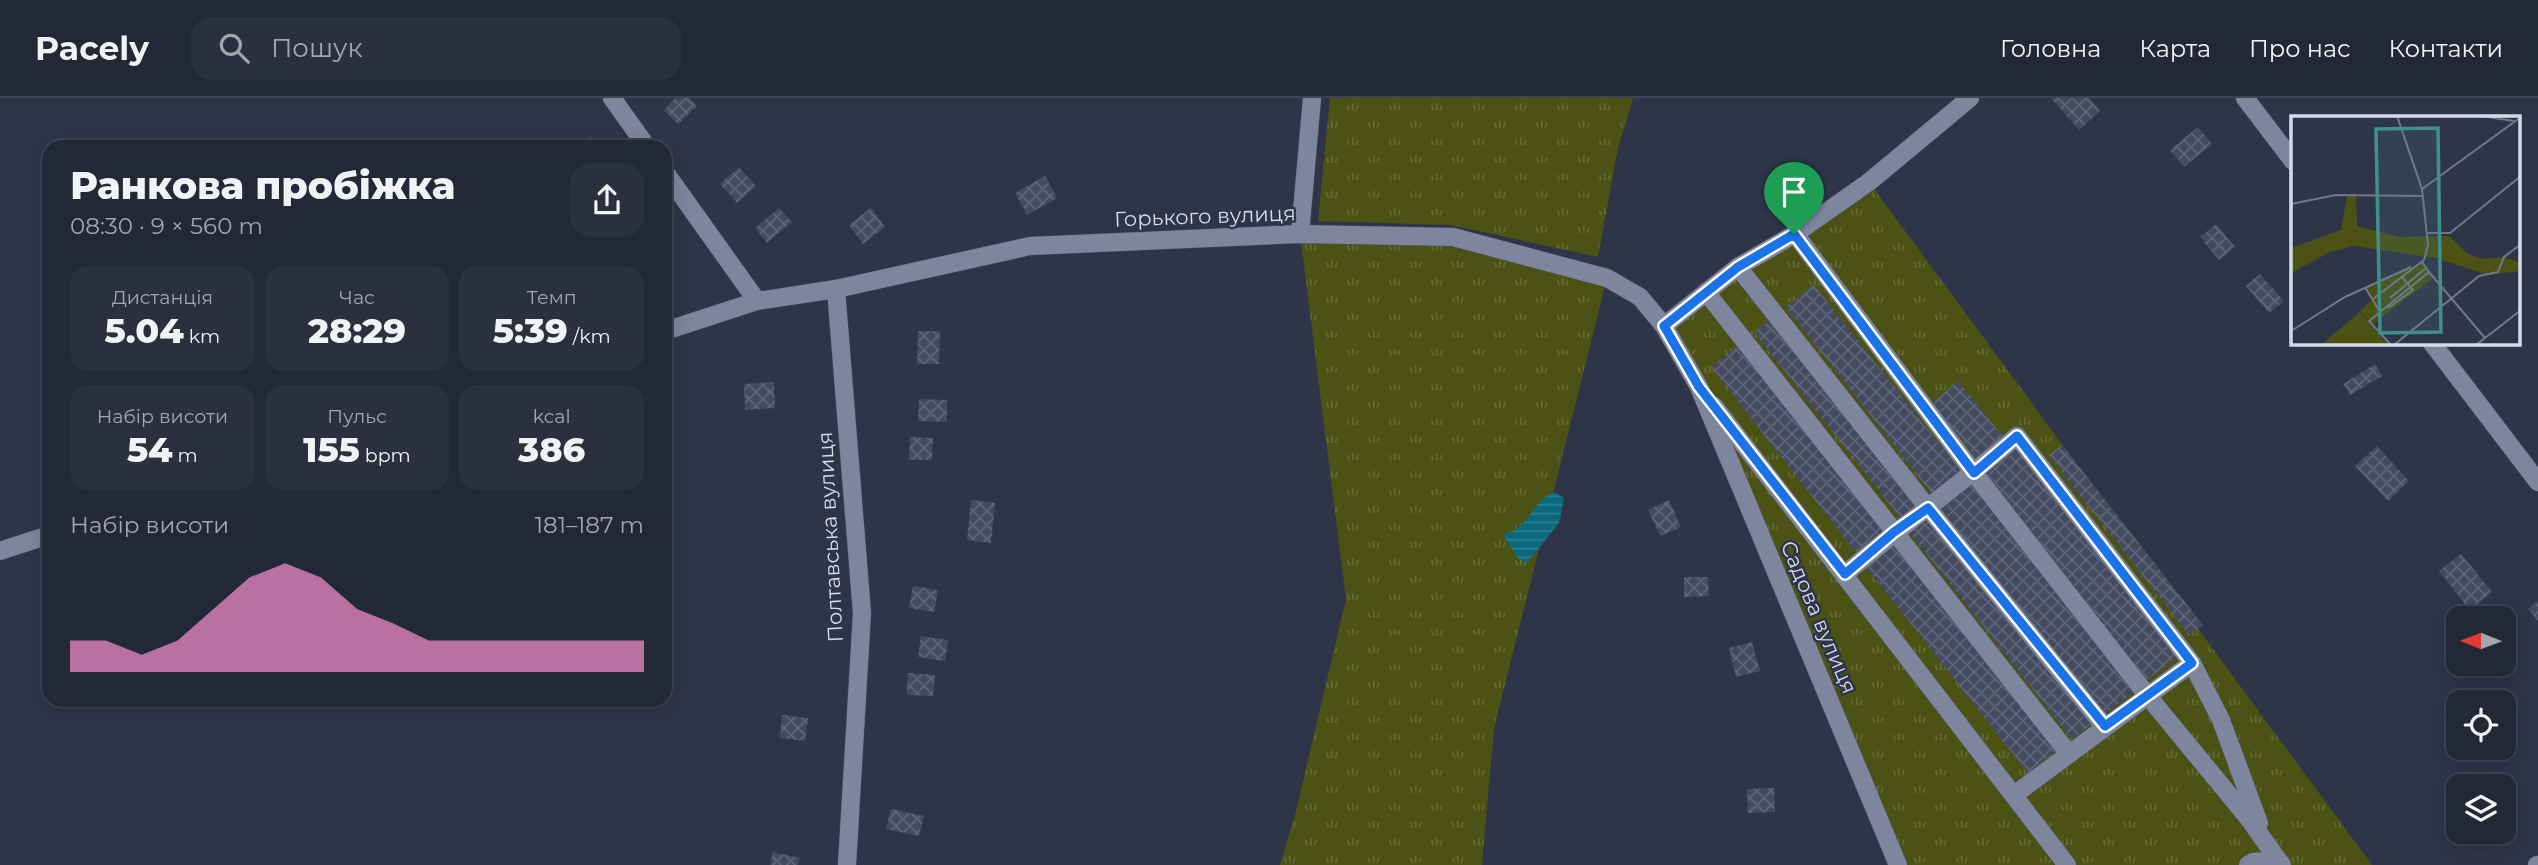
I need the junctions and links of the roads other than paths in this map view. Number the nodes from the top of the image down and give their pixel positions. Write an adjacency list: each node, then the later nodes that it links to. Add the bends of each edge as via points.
1 (612, 98): 5 (street)
2 (1312, 98): 8 (street)
3 (1970, 98): 9 (street, via 1869,182)
4 (2245, 98): 6 (street)
5 (642, 140)
6 (2291, 158)
7 (672, 182): 13 (street)
8 (1300, 234): 11 (street, Горького вулиця, via 1030,246); 14 (street, Горького вулиця, via 1453,237 1607,278 1640,297)
9 (1794, 234): 10 (street); 18 (street)
10 (1738, 267): 12 (street); 20 (street)
11 (836, 289): 13 (street, Горького вулиця); 31 (street, Полтавська вулиця, via 862,613)
12 (1706, 292): 14 (street); 21 (street)
13 (757, 301): 15 (street, Горького вулиця)
14 (1664, 326): 17 (street, Горького вулиця)
15 (672, 329)
16 (2434, 345): 19 (street)
17 (1699, 387): 24 (street); 32 (street, Садова вулиця)
18 (1974, 473): 20 (street); 25 (street, via 2017,436); 26 (street)
19 (2538, 482)
20 (1928, 508): 21 (street); 27 (street)
21 (1894, 532): 24 (street); 28 (street)
22 (42, 537): 23 (street)
23 (0, 551)
24 (1845, 574): 29 (street)
25 (2192, 663): 26 (street); 30 (street, via 2221,720)
26 (2147, 695): 27 (street); 30 (street)
27 (2105, 726): 28 (street)
28 (2069, 754): 29 (street)
29 (2014, 795): 33 (street)
30 (2276, 858): 34 (street)
31 (847, 865)
32 (1898, 865)
33 (2067, 865)
34 (2248, 865)

